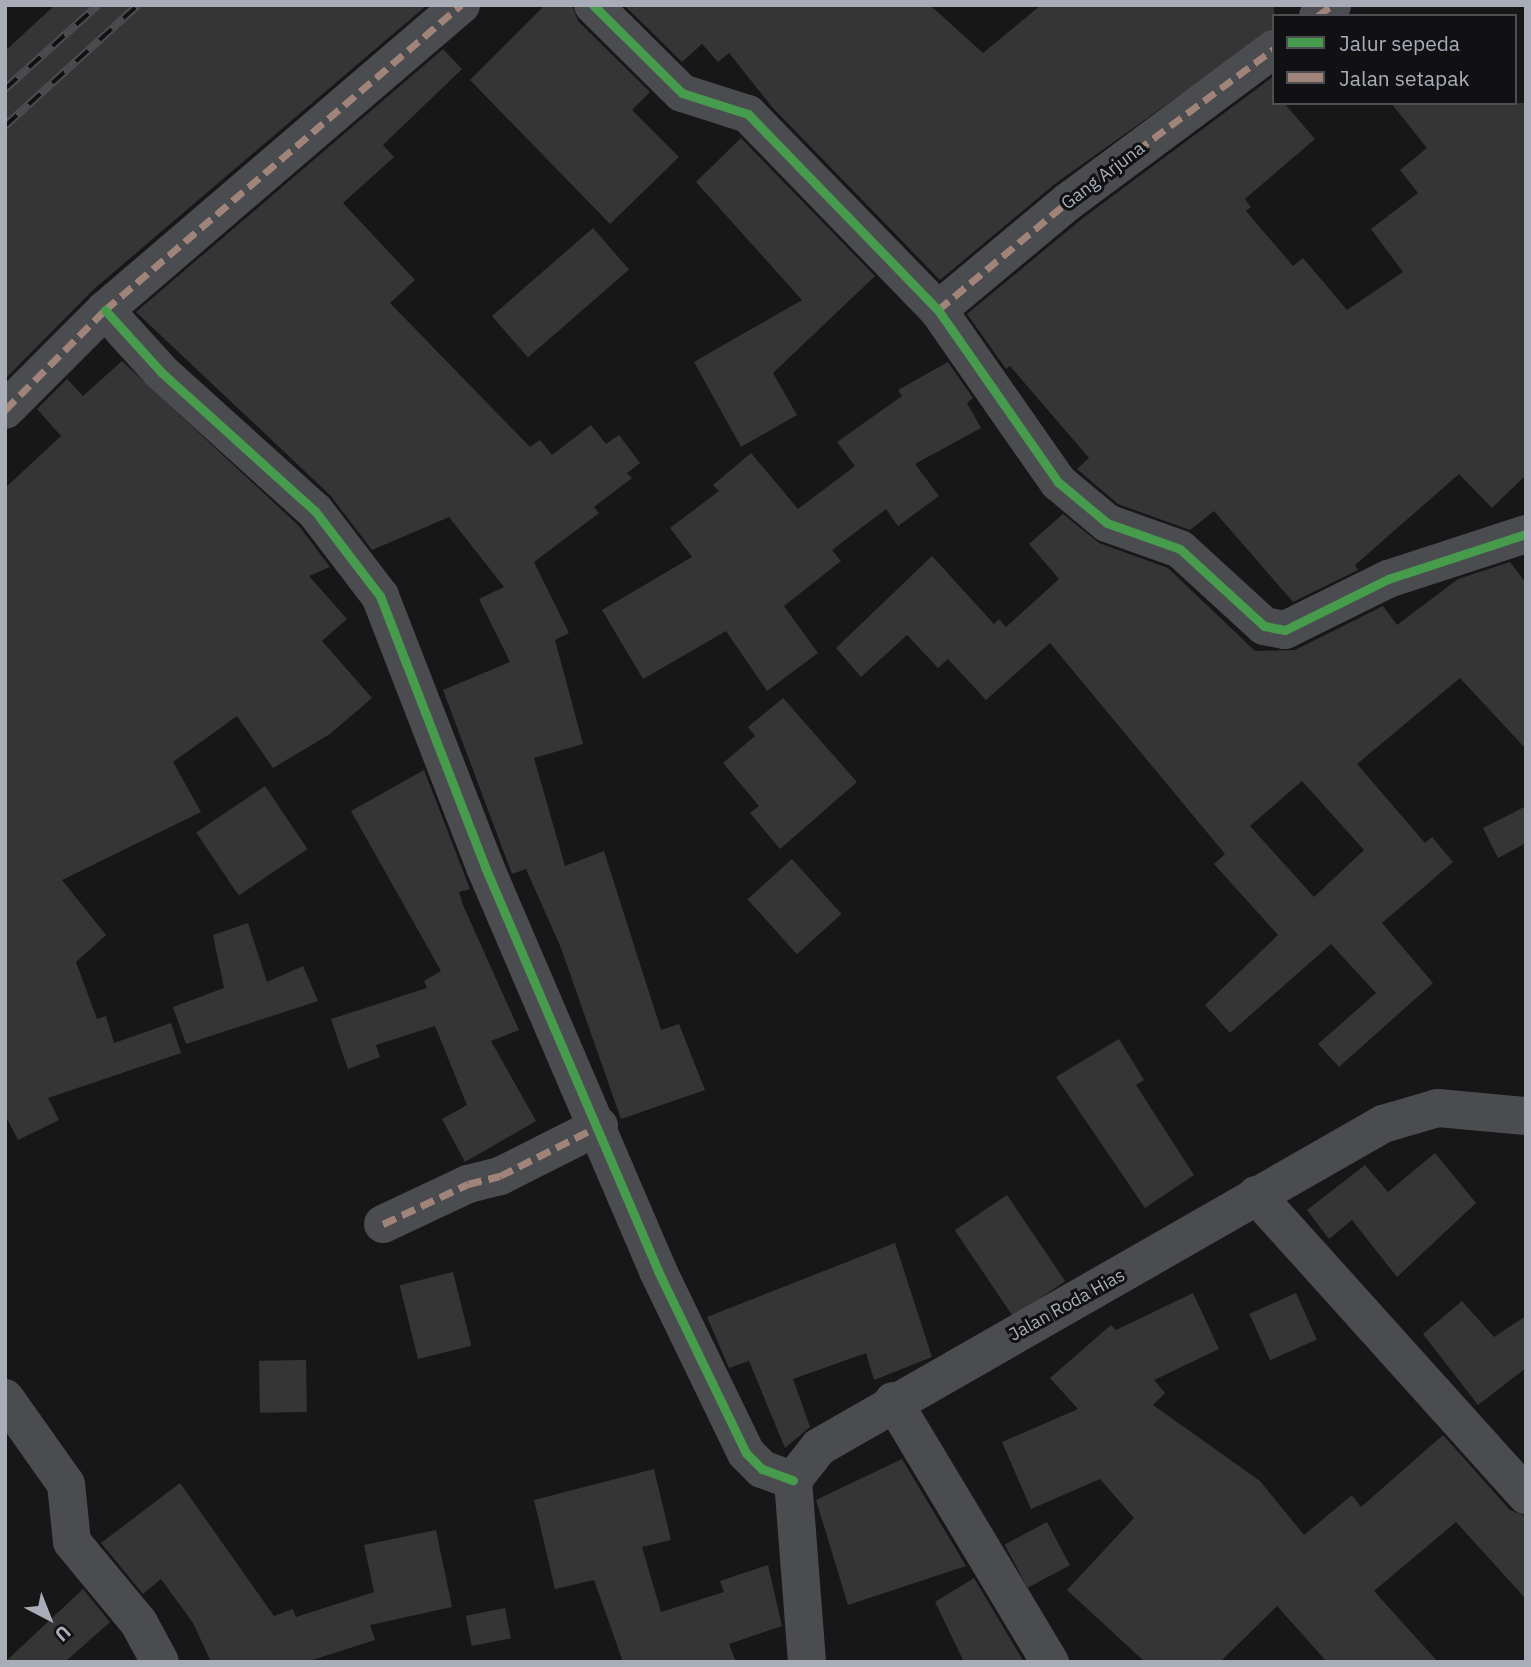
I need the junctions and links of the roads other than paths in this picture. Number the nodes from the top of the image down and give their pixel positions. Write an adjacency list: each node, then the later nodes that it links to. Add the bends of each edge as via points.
1 (461, 5): 4 (street)
2 (593, 5): 5 (street, via 682,93 748,114)
3 (1272, 50): 5 (street, Gang Arjuna, via 1069,201)
4 (105, 310): 6 (street); 9 (street, via 161,372 316,511 380,596 485,867)
5 (937, 310): 7 (street, via 1058,482 1107,523 1180,549 1275,631 1388,579)
6 (5, 410)
7 (1526, 534)
8 (1526, 1116): 10 (street, Jalan Roda Hias, via 1418,1111)
9 (598, 1126): 11 (street, via 500,1176 468,1184); 14 (street, via 658,1271 746,1454 762,1469)
10 (1256, 1195): 13 (street, Jalan Roda Hias); 15 (street)
11 (383, 1224)
12 (5, 1398): 16 (street, via 66,1484 72,1542 139,1623)
13 (893, 1401): 14 (street, Jalan Roda Hias, via 819,1447); 18 (street)
14 (793, 1480): 17 (street)
15 (1526, 1495)
16 (160, 1662)
17 (807, 1662)
18 (1050, 1662)

